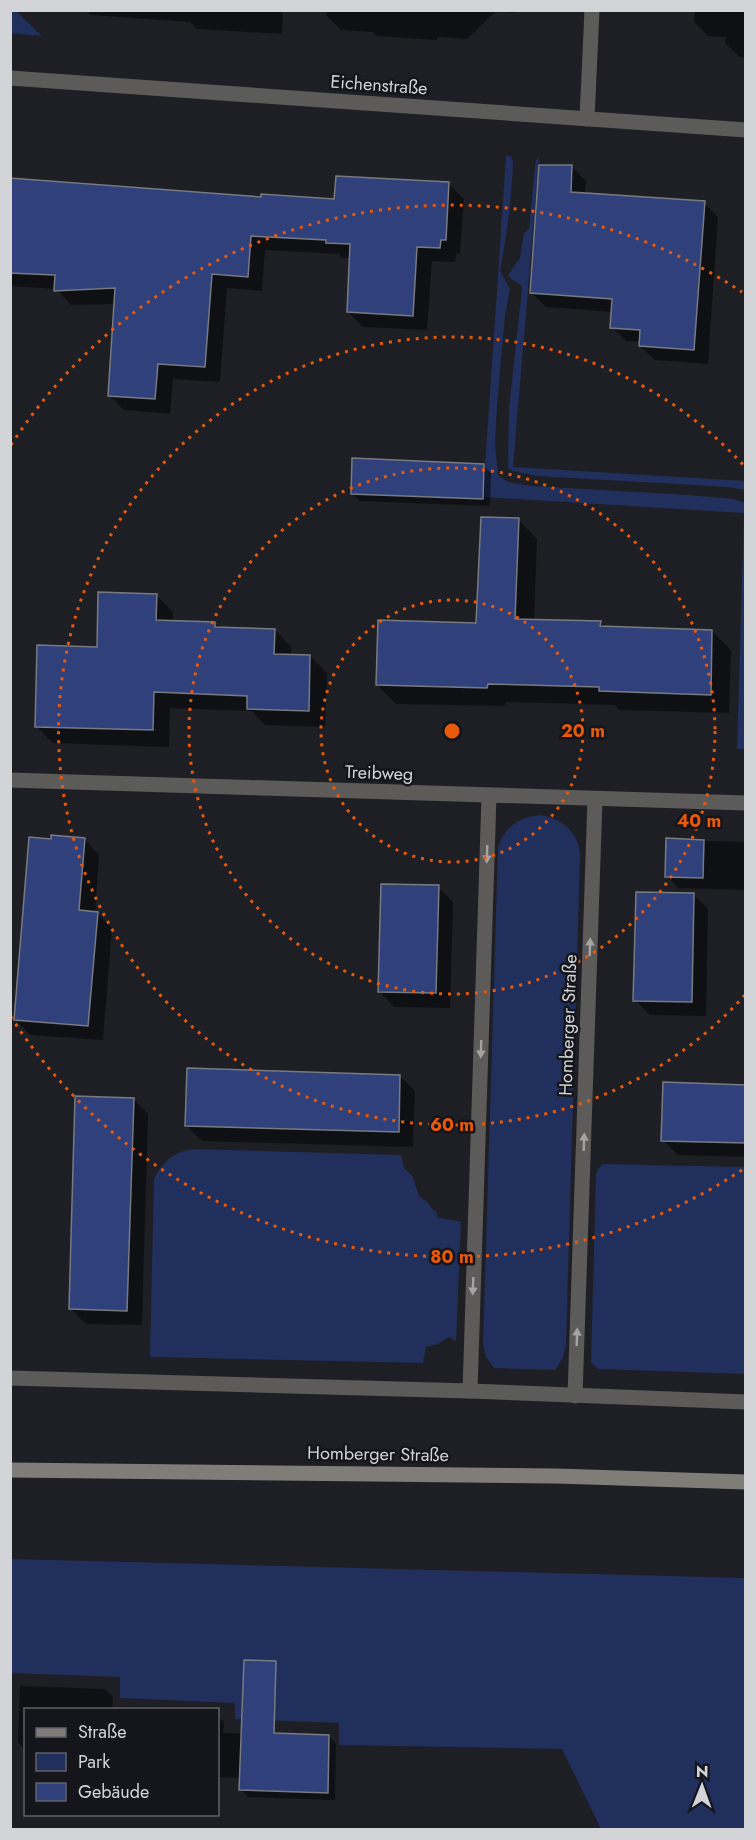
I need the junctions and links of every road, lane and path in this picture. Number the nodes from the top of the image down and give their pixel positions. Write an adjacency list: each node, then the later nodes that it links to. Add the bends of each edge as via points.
1 (592, 10): 3 (street)
2 (10, 78): 3 (street, Eichenstraße)
3 (587, 119): 4 (street, Eichenstraße)
4 (746, 130)
5 (10, 780): 6 (street, Treibweg)
6 (489, 796): 7 (street, Treibweg); 10 (street, one-way to 10)
7 (595, 799): 8 (street, Treibweg); 11 (street, Homberger Straße, one-way to 7)
8 (746, 803)
9 (10, 1378): 10 (street)
10 (470, 1391): 11 (street)
11 (575, 1396): 12 (street)
12 (746, 1402)
13 (10, 1470): 14 (main road, Homberger Straße)
14 (746, 1482)

